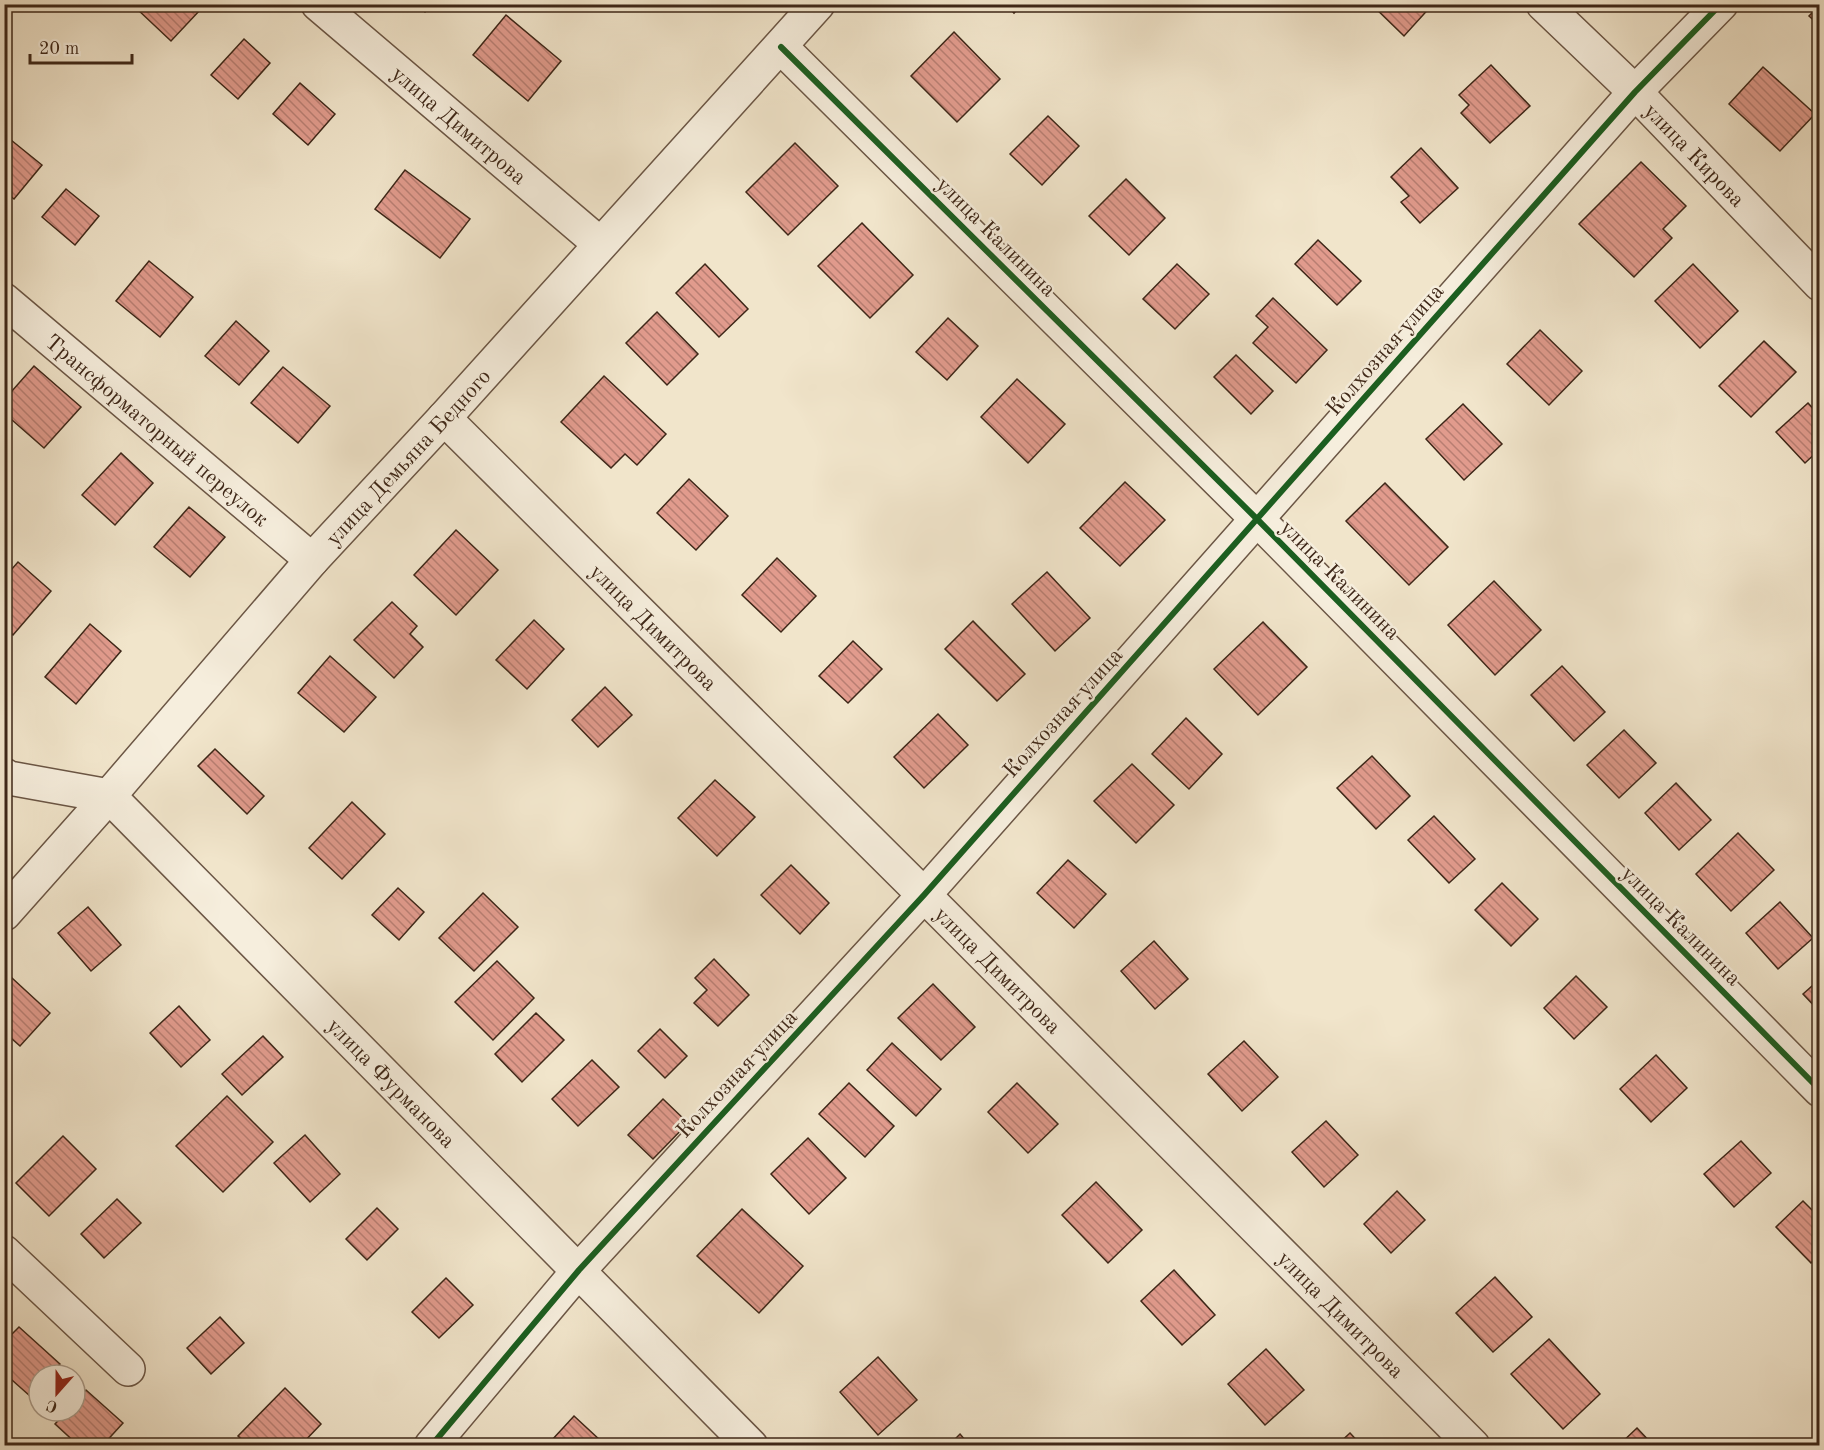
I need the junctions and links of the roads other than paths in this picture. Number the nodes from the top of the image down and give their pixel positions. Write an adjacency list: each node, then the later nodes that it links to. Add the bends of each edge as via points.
1 (318, 4): 7 (street, улица Димитрова)
2 (818, 4): 5 (street, улица Демьяна Бедного)
3 (1542, 4): 6 (street, улица Кирова)
4 (1721, 4): 6 (street, Колхозная улица)
5 (781, 47): 7 (street, улица Демьяна Бедного); 11 (street, улица Калинина)
6 (1635, 92): 8 (street, улица Кирова); 11 (street, Колхозная улица)
7 (600, 244): 10 (street, улица Демьяна Бедного)
8 (1820, 284)
9 (4, 300): 12 (street, Трансформаторный переулок)
10 (444, 418): 12 (street, улица Демьяна Бедного); 15 (street, улица Димитрова)
11 (1257, 519): 15 (street, Колхозная улица); 17 (street, улица Калинина)
12 (312, 560): 14 (street, улица Демьяна Бедного)
13 (4, 775): 14 (street)
14 (109, 796): 16 (street, улица Демьяна Бедного); 19 (street, улица Фурманова)
15 (924, 895): 19 (street, Колхозная улица); 23 (street, улица Димитрова)
16 (4, 914)
17 (1820, 1090)
18 (4, 1252): 20 (street)
19 (579, 1270): 21 (street, Колхозная улица); 22 (street, улица Фурманова)
20 (129, 1370)
21 (431, 1446)
22 (751, 1446)
23 (1473, 1446)

